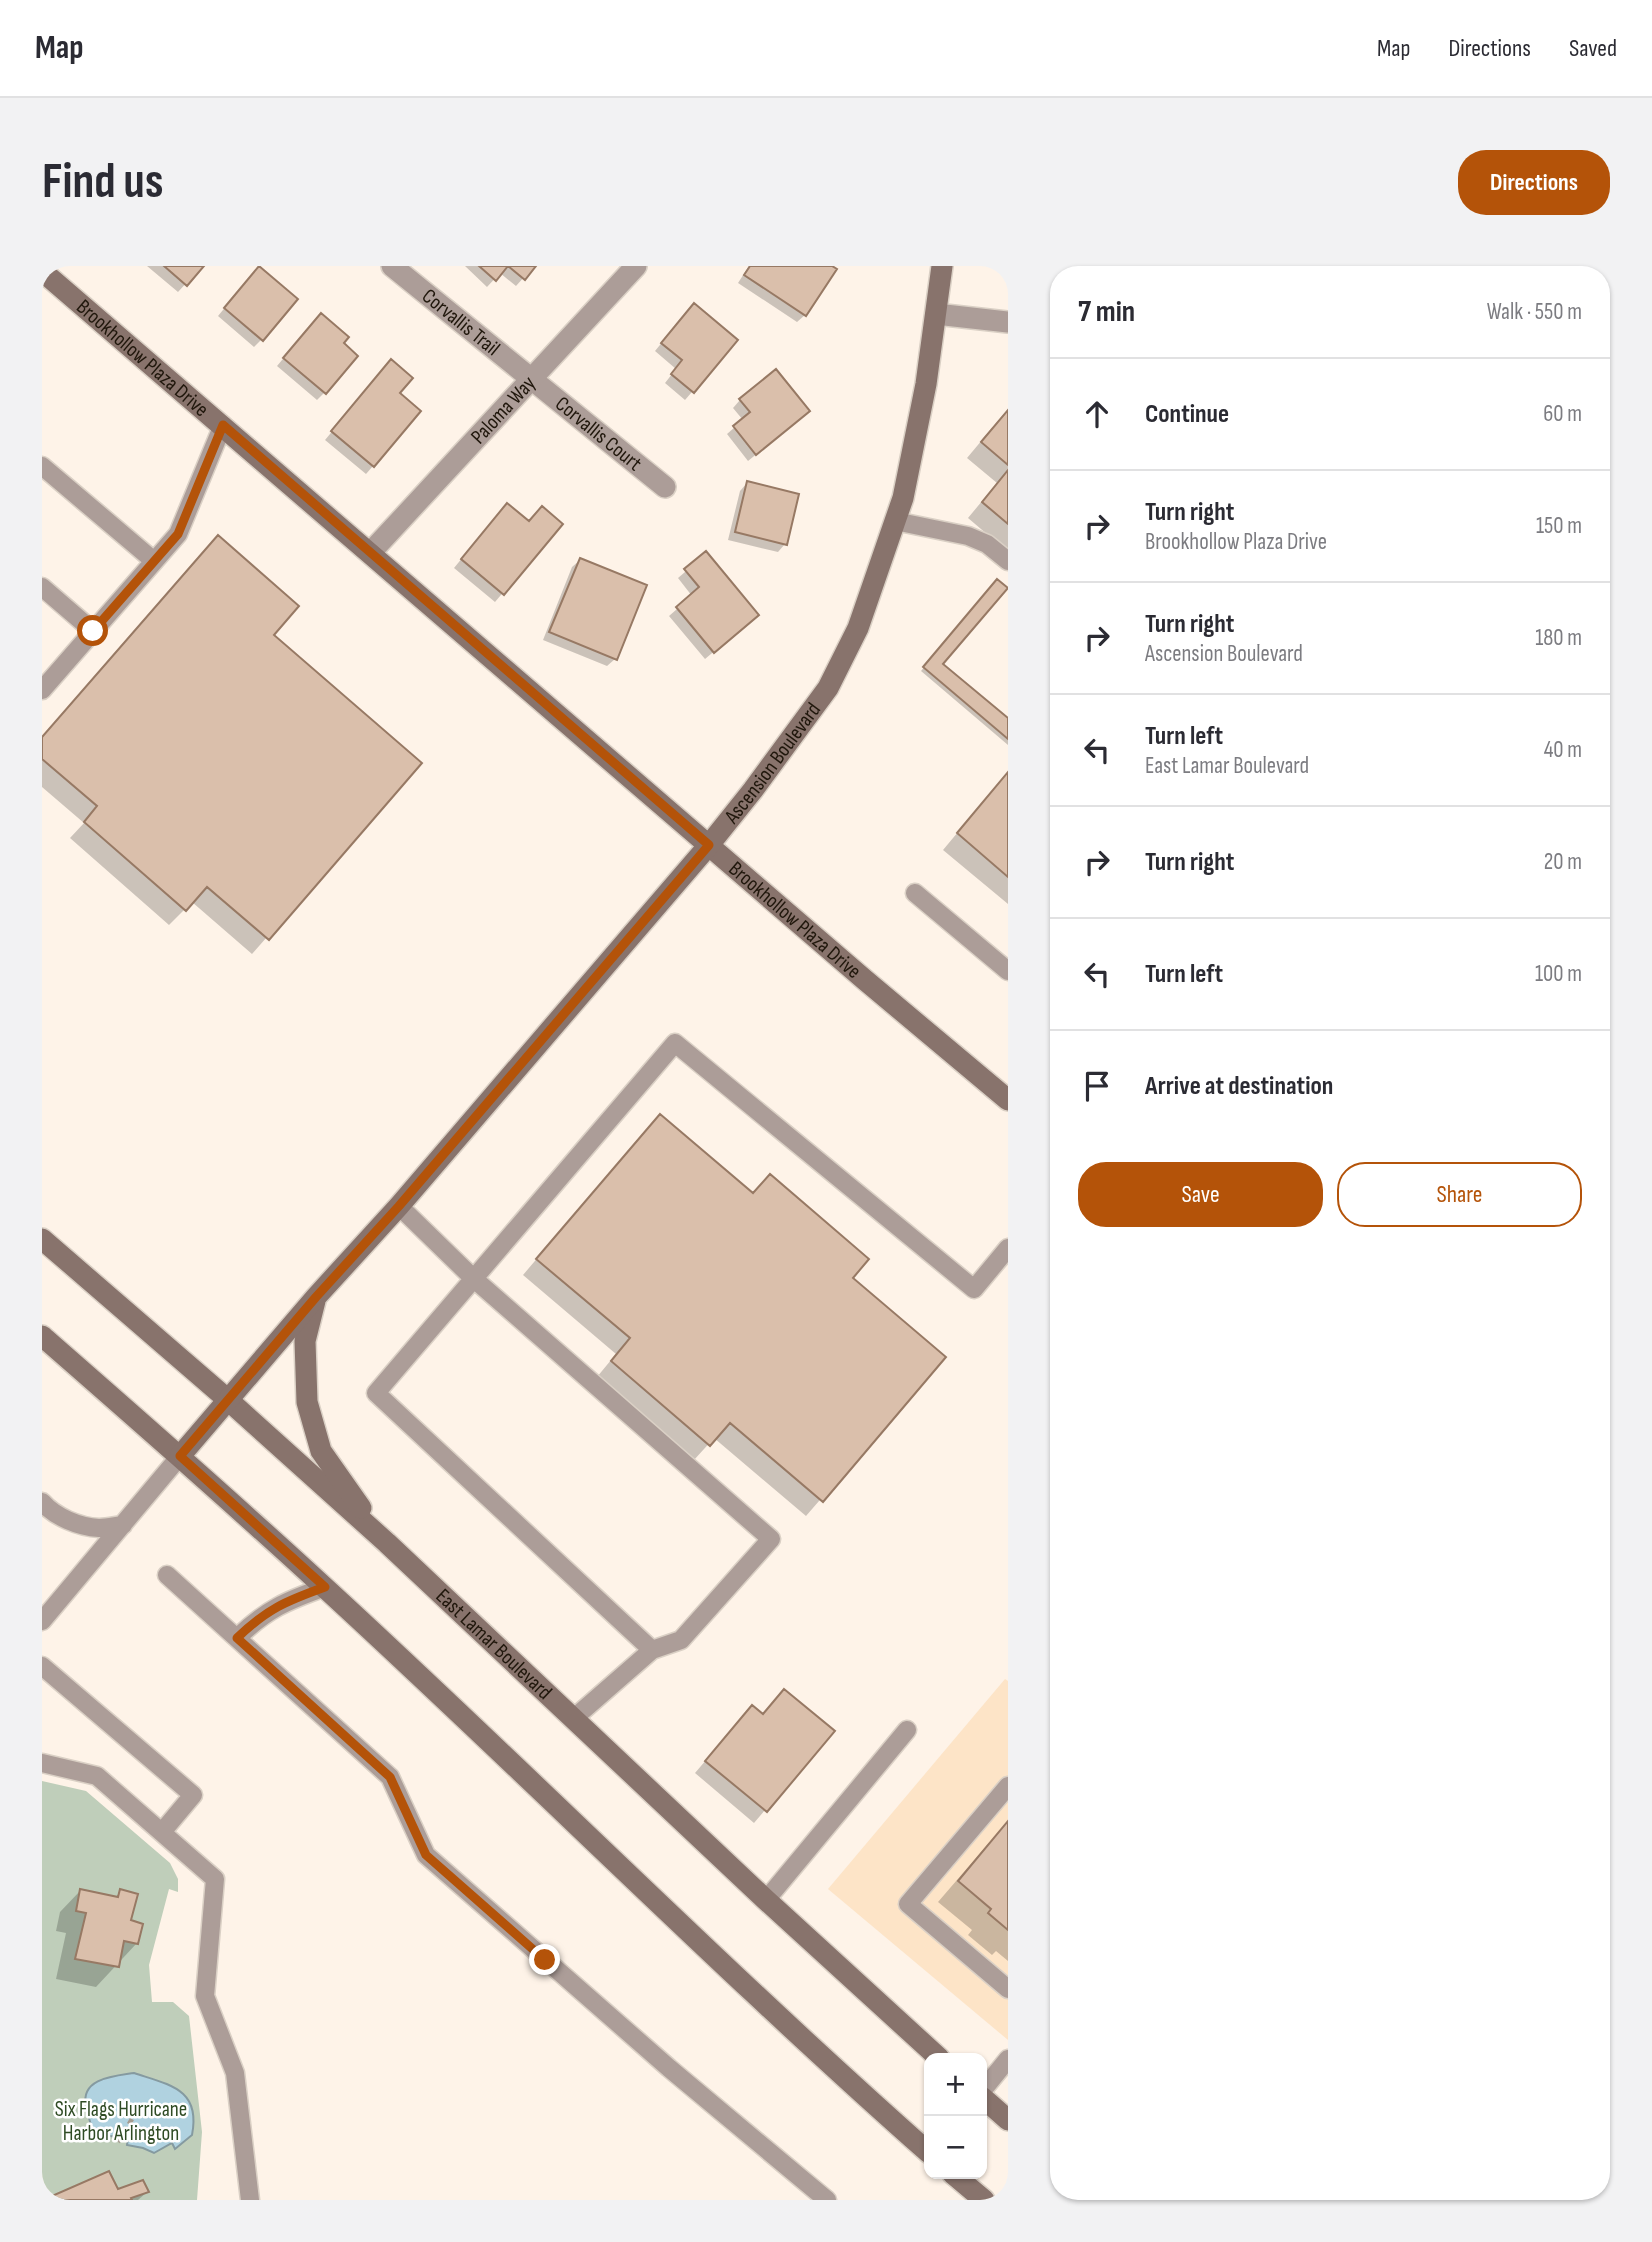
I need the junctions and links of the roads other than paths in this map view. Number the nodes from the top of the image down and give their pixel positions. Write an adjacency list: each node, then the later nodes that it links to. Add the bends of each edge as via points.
1 (392, 266): 7 (street, Corvallis Trail)
2 (636, 266): 7 (street, Paloma Way)
3 (942, 266): 5 (main road, Ascension Boulevard)
4 (42, 271): 8 (main road, Brookhollow Plaza Drive)
5 (936, 314): 6 (street); 11 (main road, Ascension Boulevard, via 926,384)
6 (1008, 322)
7 (532, 379): 10 (street, Corvallis Court); 12 (street, Paloma Way)
8 (223, 425): 12 (main road, Brookhollow Plaza Drive); 13 (lane, via 178,534)
9 (42, 466): 13 (lane)
10 (665, 487)
11 (895, 521): 14 (lane, via 968,536); 18 (main road, Ascension Boulevard, via 858,628 828,688)
12 (371, 552): 18 (main road, Brookhollow Plaza Drive)
13 (154, 561): 16 (lane)
14 (1008, 561)
15 (42, 587): 16 (lane)
16 (93, 631): 17 (lane)
17 (42, 690)
18 (709, 845): 21 (main road, Brookhollow Plaza Drive); 22 (main road, Ascension Boulevard)
19 (915, 893): 20 (lane)
20 (1008, 971)
21 (1008, 1100)
22 (399, 1206): 25 (lane); 26 (main road, Ascension Boulevard)
23 (42, 1239): 28 (main road, East Lamar Boulevard)
24 (1008, 1248): 25 (lane, via 974,1289 674,1043)
25 (473, 1278): 37 (lane, via 376,1393); 37 (lane, via 771,1539 681,1640)
26 (316, 1297): 28 (main road, Ascension Boulevard); 32 (main road, via 304,1341 310,1415 321,1451)
27 (42, 1336): 29 (main road)
28 (227, 1399): 29 (main road, Ascension Boulevard); 32 (main road, East Lamar Boulevard)
29 (180, 1456): 31 (lane); 34 (main road)
30 (42, 1502): 31 (lane, via 72,1522 99,1528)
31 (123, 1525): 35 (lane)
32 (387, 1544): 39 (main road, East Lamar Boulevard)
33 (167, 1575): 36 (lane)
34 (325, 1587): 36 (lane, via 282,1603); 51 (main road)
35 (42, 1621)
36 (237, 1638): 54 (lane, via 390,1777 426,1855)
37 (652, 1650): 39 (lane)
38 (42, 1666): 43 (lane, via 193,1795)
39 (573, 1719): 44 (main road, East Lamar Boulevard)
40 (908, 1730): 44 (lane)
41 (42, 1763): 43 (lane, via 97,1776)
42 (1008, 1786): 45 (lane, via 908,1904)
43 (162, 1832): 53 (lane, via 215,1879 205,1996 235,2073)
44 (765, 1899): 46 (main road, East Lamar Boulevard)
45 (1008, 1989)
46 (934, 2053)
47 (1008, 2059): 48 (lane)
48 (987, 2085)
49 (987, 2101): 50 (main road)
50 (1008, 2120)
51 (924, 2148)
52 (959, 2179): 55 (main road)
53 (250, 2200)
54 (827, 2200)
55 (984, 2200)

